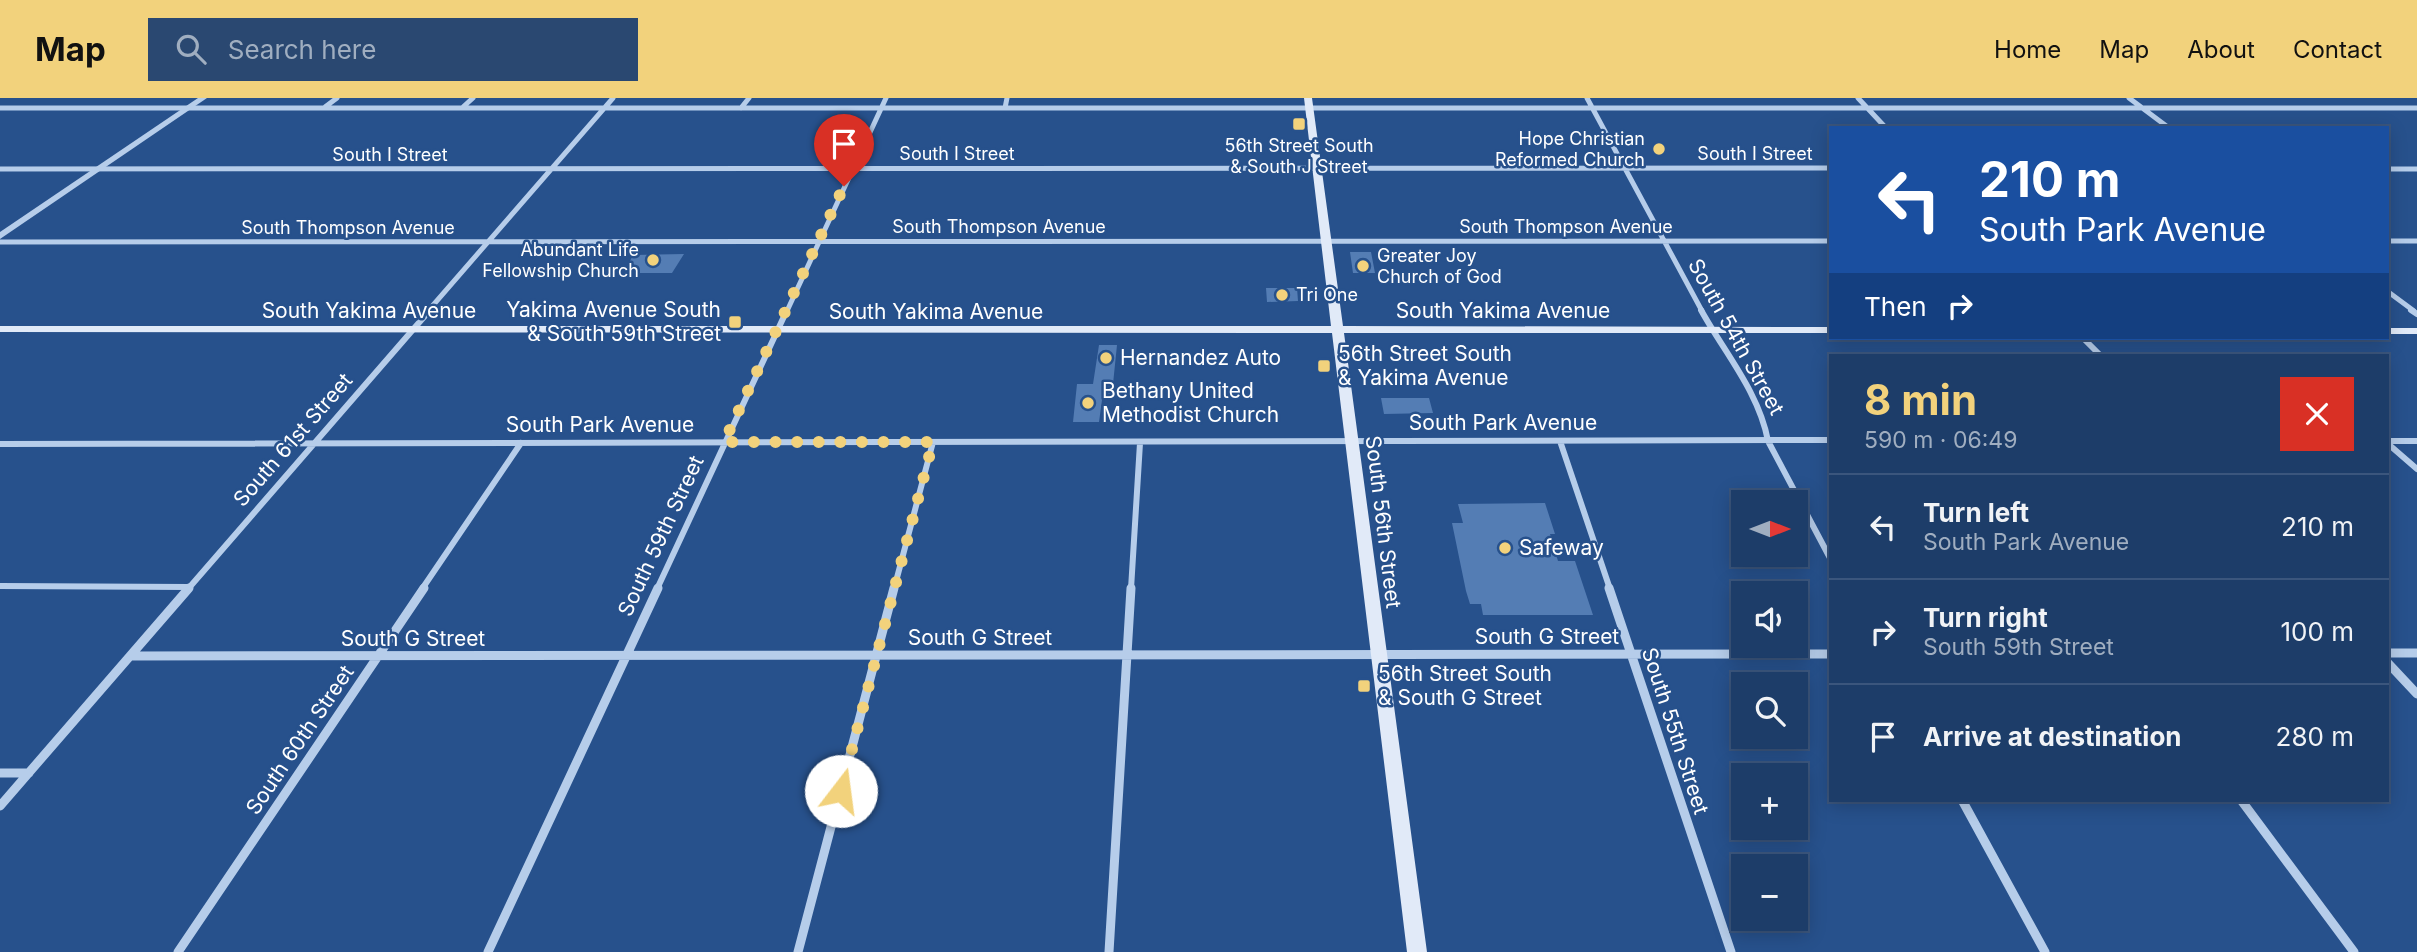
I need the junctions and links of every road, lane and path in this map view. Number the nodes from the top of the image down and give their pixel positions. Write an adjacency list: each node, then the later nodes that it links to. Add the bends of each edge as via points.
1 (203, 98): 12 (street)
2 (337, 98): 14 (street)
3 (473, 98): 15 (street)
4 (613, 98): 16 (street, South 61st Street)
5 (749, 98): 17 (street)
6 (886, 98): 18 (street, South 59th Street)
7 (1007, 98): 19 (street)
8 (1587, 98): 20 (street, South 54th Street)
9 (1858, 98): 21 (street)
10 (2129, 98): 22 (street)
11 (1308, 103): 19 (street); 20 (street); 28 (main road, South 56th Street)
12 (190, 107): 13 (street); 14 (street); 31 (street)
13 (0, 108)
14 (325, 108): 15 (street)
15 (462, 108): 16 (street)
16 (604, 108): 17 (street); 26 (street, South 61st Street)
17 (741, 108): 18 (street)
18 (881, 108): 19 (street); 27 (street, South 59th Street)
19 (1005, 108)
20 (1593, 108): 21 (street); 29 (street, South 54th Street)
21 (1867, 108): 22 (street); 24 (street)
22 (2143, 108): 23 (street); 25 (street)
23 (2417, 108)
24 (1884, 126)
25 (2166, 126)
26 (552, 168): 27 (street, South I Street); 31 (street, South I Street); 43 (street, South 61st Street)
27 (853, 168): 28 (street, South I Street); 36 (street, South 59th Street)
28 (1317, 168): 29 (street, South I Street); 37 (main road, South 56th Street)
29 (1624, 168): 32 (street, South I Street); 38 (street, South 54th Street)
30 (0, 169): 31 (street, South I Street)
31 (100, 169): 35 (street)
32 (1829, 169)
33 (2389, 169): 34 (street)
34 (2417, 169)
35 (0, 236)
36 (819, 241): 37 (street, South Thompson Avenue); 43 (street, South Thompson Avenue); 51 (street, South 59th Street)
37 (1326, 241): 38 (street, South Thompson Avenue); 48 (main road, South 56th Street)
38 (1664, 241): 39 (street, South Thompson Avenue); 49 (street, South 54th Street)
39 (1829, 241)
40 (2389, 241): 41 (street)
41 (2417, 241)
42 (0, 242): 43 (street, South Thompson Avenue)
43 (489, 242): 47 (street, South 61st Street)
44 (2389, 293): 45 (street)
45 (2417, 314)
46 (0, 329): 47 (main road, South Yakima Avenue)
47 (412, 330): 51 (main road, South Yakima Avenue); 64 (street, South 61st Street)
48 (1338, 330): 49 (main road, South Yakima Avenue); 51 (main road, South Yakima Avenue); 59 (main road, South 56th Street)
49 (1712, 330): 50 (main road, South Yakima Avenue); 56 (street, South 54th Street, via 1744,382)
50 (1829, 330)
51 (777, 331): 61 (street, South 59th Street)
52 (2389, 331): 53 (main road)
53 (2417, 331)
54 (2085, 340): 55 (street)
55 (2099, 354)
56 (1769, 440): 57 (street, South Park Avenue); 60 (street, South Park Avenue); 70 (street, South 54th Street)
57 (1829, 440)
58 (2417, 440): 63 (street)
59 (1351, 441): 60 (street, South Park Avenue); 66 (street, South Park Avenue); 77 (main road, South 56th Street)
60 (1560, 441): 75 (street, South 55th Street)
61 (724, 442): 62 (street, South Park Avenue); 65 (street, South Park Avenue); 82 (street, South 59th Street)
62 (933, 442): 66 (street, South Park Avenue); 80 (street)
63 (2389, 442)
64 (313, 443): 65 (street, South Park Avenue); 67 (street, South Park Avenue); 72 (street, South 61st Street)
65 (521, 443): 79 (street, South 60th Street)
66 (1140, 443): 81 (street)
67 (0, 444)
68 (2389, 444): 69 (street)
69 (2417, 469)
70 (1829, 556)
71 (0, 586): 72 (street)
72 (189, 587): 78 (street, South 61st Street)
73 (2389, 653): 74 (street)
74 (2417, 653)
75 (1631, 654): 76 (street, South G Street); 77 (street, South G Street); 95 (street, South 55th Street)
76 (1829, 654)
77 (1378, 655): 81 (street, South G Street); 94 (main road, South 56th Street)
78 (130, 656): 79 (street, South G Street); 86 (street, South 61st Street)
79 (379, 656): 82 (street, South G Street); 90 (street, South 60th Street)
80 (877, 656): 81 (street, South G Street); 82 (street, South G Street); 92 (street)
81 (1127, 656): 93 (street)
82 (625, 657): 91 (street, South 59th Street)
83 (2389, 664): 84 (street)
84 (2417, 694)
85 (0, 773): 86 (street)
86 (29, 773): 89 (street, South 61st Street)
87 (1963, 802): 96 (street)
88 (2242, 802): 97 (street)
89 (0, 806)
90 (178, 952)
91 (488, 952)
92 (798, 952)
93 (1109, 952)
94 (1417, 952)
95 (1731, 952)
96 (2045, 952)
97 (2354, 952)

